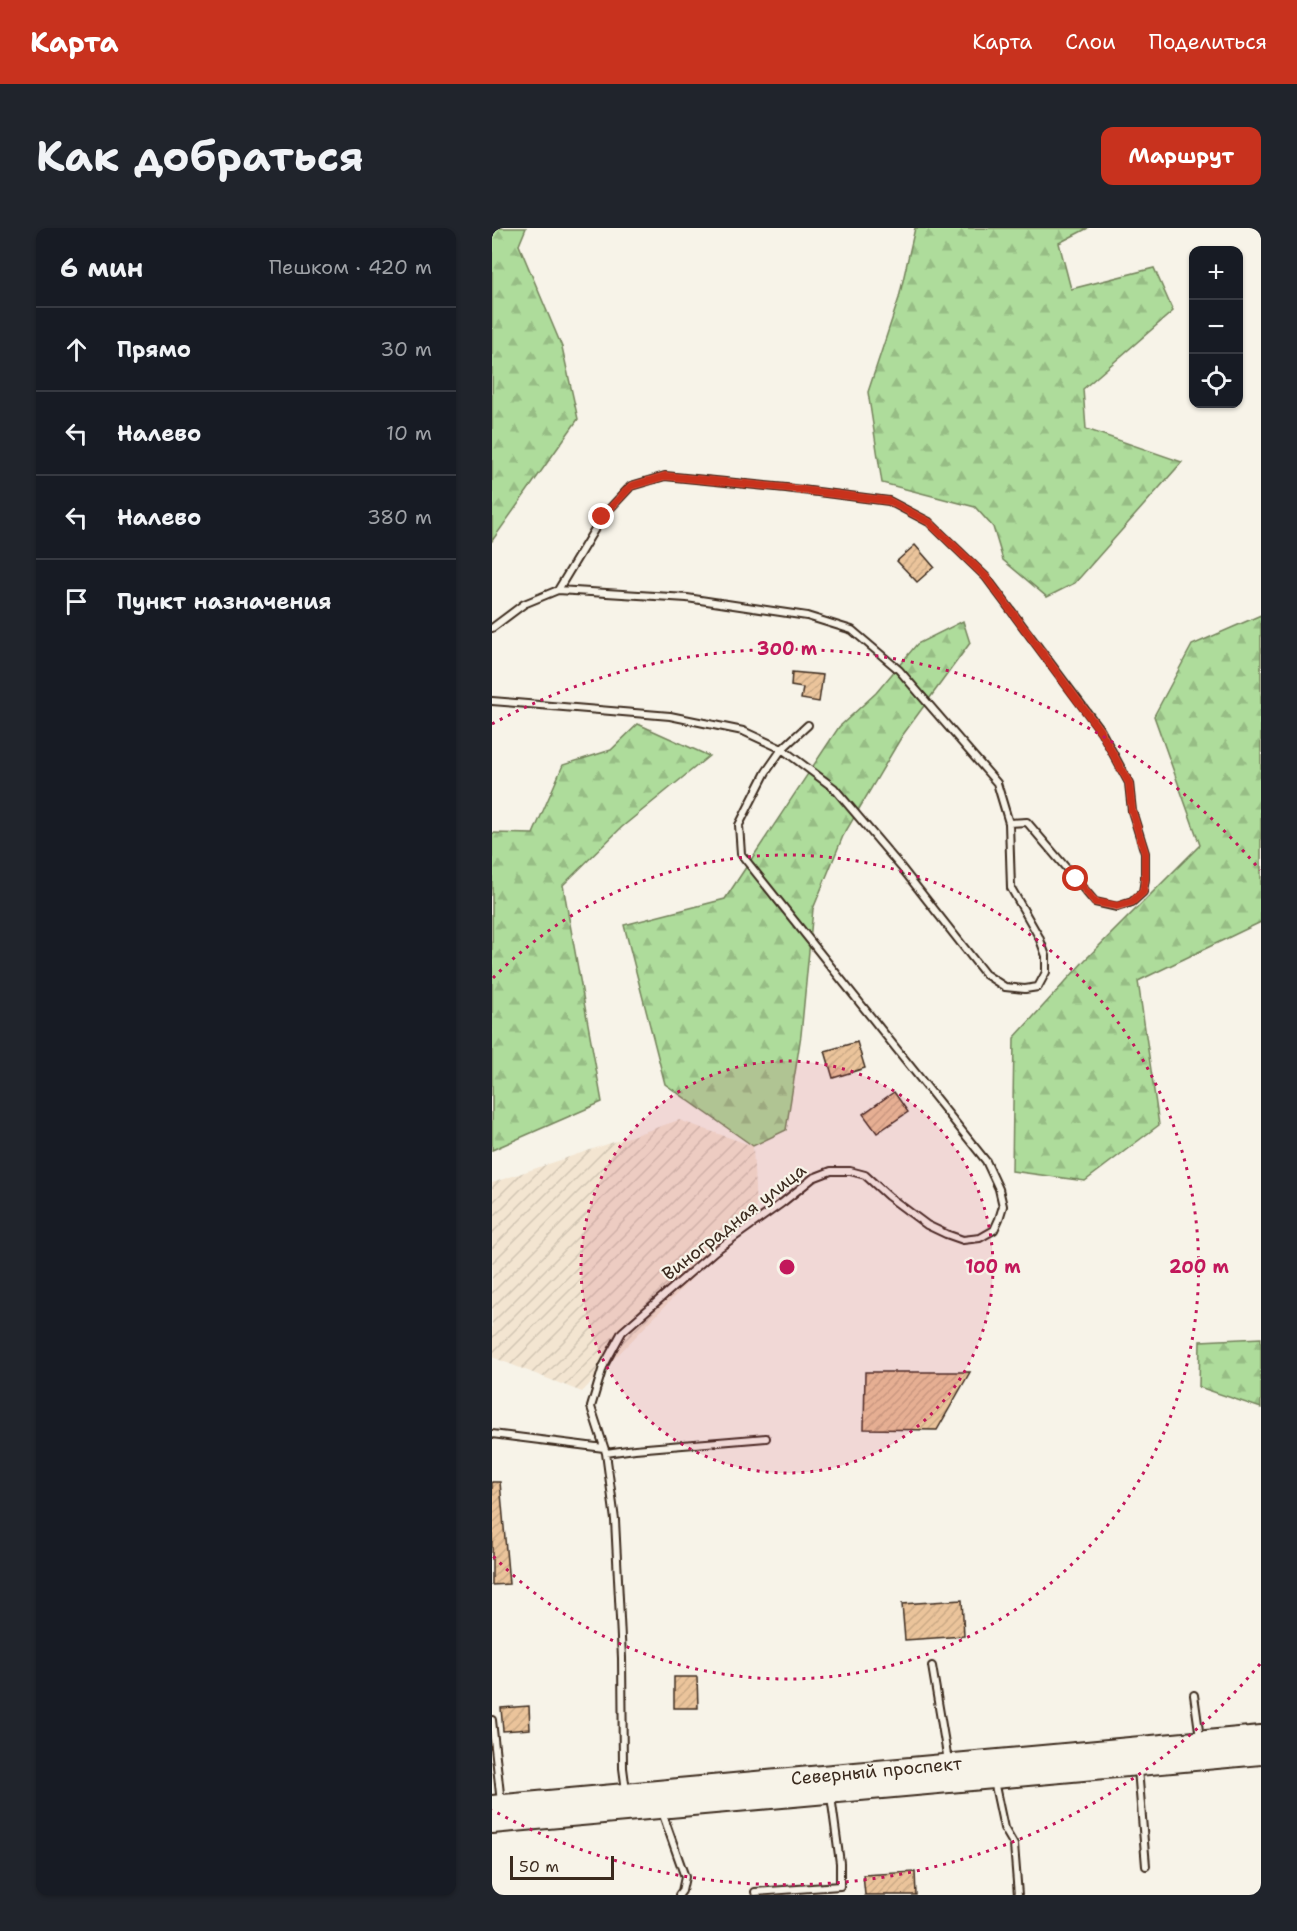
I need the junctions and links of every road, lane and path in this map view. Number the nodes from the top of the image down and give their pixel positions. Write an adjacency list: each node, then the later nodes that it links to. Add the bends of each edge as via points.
1 (558, 590): 2 (lane, via 524,604); 6 (lane, via 687,598 807,616 852,630 899,670 997,783); 6 (lane, via 609,509 631,486 665,476 889,501 929,522 986,577 1101,732 1129,783 1132,811 1145,853 1143,892 1132,902 1117,906 1095,902 1028,822)
2 (492, 628)
3 (492, 701): 5 (lane, via 670,716 743,732)
4 (808, 725): 5 (lane)
5 (782, 749): 6 (lane, via 834,788 985,974 1005,987 1024,989 1038,987 1046,972 1046,956 1011,888); 9 (lane, Виноградная улица, via 739,825 741,854 986,1161 1003,1206 994,1230 980,1238 963,1240 927,1225 865,1175 850,1170 831,1171 813,1178 715,1251 622,1332 603,1367 591,1407)
6 (1009, 824)
7 (492, 1434): 9 (lane)
8 (766, 1438): 9 (lane)
9 (605, 1451): 20 (lane, Виноградная улица, via 615,1520)
10 (932, 1666): 16 (lane)
11 (1194, 1695): 14 (lane)
12 (492, 1720): 22 (lane)
13 (1261, 1737): 14 (main road, Северный проспект)
14 (1201, 1742): 16 (main road, Северный проспект)
15 (1261, 1754): 17 (main road, Северный проспект)
16 (949, 1765): 20 (main road, Северный проспект)
17 (1137, 1766): 18 (main road, Северный проспект); 23 (lane)
18 (993, 1777): 19 (main road, Северный проспект); 26 (lane, via 1004,1828 1014,1845)
19 (831, 1792): 21 (main road, Северный проспект); 24 (lane, via 840,1886)
20 (626, 1794): 22 (main road, Северный проспект)
21 (661, 1809): 22 (main road, Северный проспект); 25 (lane, via 685,1877)
22 (495, 1812)
23 (1146, 1866)
24 (755, 1892)
25 (679, 1895)
26 (1018, 1895)

